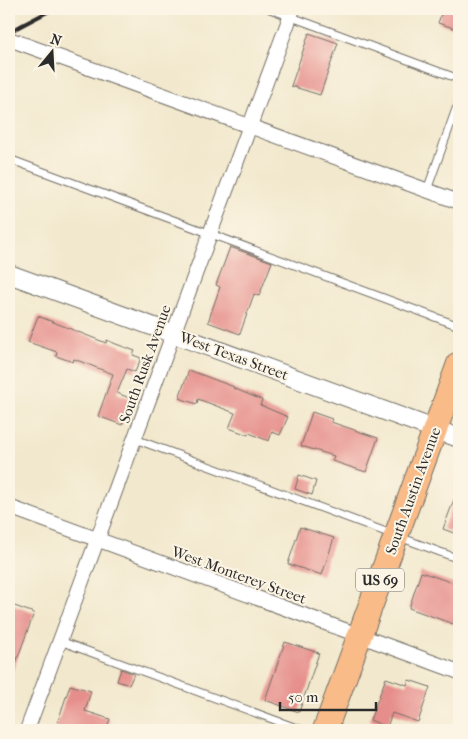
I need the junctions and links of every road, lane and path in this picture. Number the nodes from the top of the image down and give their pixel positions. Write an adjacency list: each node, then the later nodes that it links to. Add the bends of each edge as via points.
1 (270, 9): 2 (lane)
2 (292, 13): 4 (lane); 6 (street, South Rusk Avenue)
3 (9, 39): 6 (street)
4 (459, 79)
5 (458, 107): 8 (lane)
6 (250, 125): 8 (street); 10 (street, South Rusk Avenue)
7 (9, 159): 10 (lane)
8 (427, 190): 9 (street)
9 (459, 202)
10 (210, 234): 12 (lane); 13 (street, South Rusk Avenue)
11 (9, 274): 13 (street, West Texas Street)
12 (459, 326)
13 (174, 335): 15 (street, West Texas Street); 17 (street, South Rusk Avenue)
14 (459, 364): 15 (highway, South Austin Avenue / US 69)
15 (435, 429): 16 (street, West Texas Street); 19 (highway, South Austin Avenue / US 69)
16 (459, 438)
17 (135, 439): 19 (lane); 20 (street, South Rusk Avenue)
18 (9, 507): 20 (street, West Monterey Street)
19 (396, 537): 21 (lane); 22 (highway, South Austin Avenue / US 69)
20 (98, 540): 22 (street, West Monterey Street); 23 (street, South Rusk Avenue)
21 (459, 559)
22 (360, 636): 24 (street, West Monterey Street); 27 (highway, South Austin Avenue / US 69)
23 (60, 641): 25 (street, South Rusk Avenue); 26 (lane)
24 (459, 672)
25 (27, 730)
26 (302, 730)
27 (325, 730)

